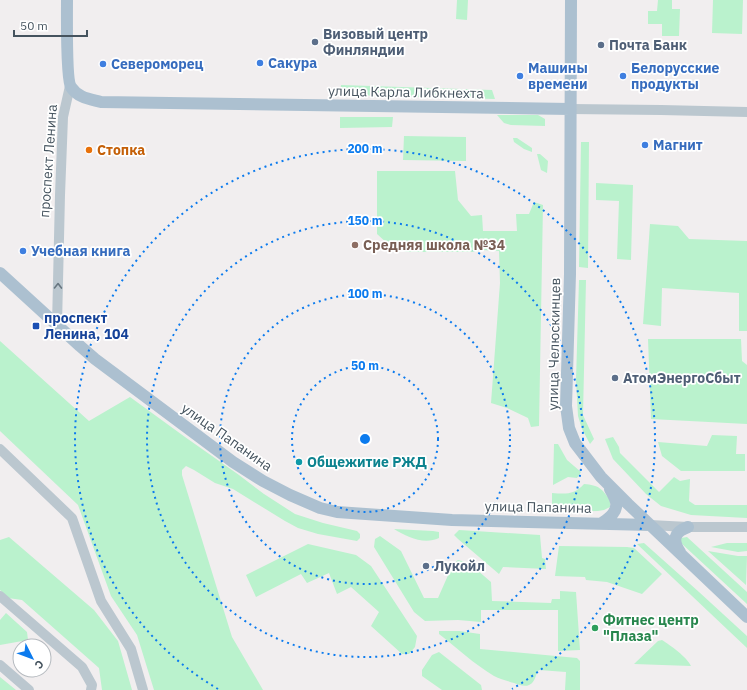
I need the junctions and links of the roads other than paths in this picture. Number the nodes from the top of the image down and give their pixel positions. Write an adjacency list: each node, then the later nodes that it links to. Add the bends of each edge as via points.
1 (67, 0): 3 (main road, проспект Ленина)
2 (571, 0): 4 (main road, улица Челюскинцев)
3 (70, 86): 4 (main road, улица Карла Либкнехта, via 77,94 101,102); 7 (street, проспект Ленина, one-way to 3, via 63,117)
4 (570, 109): 5 (street, улица Карла Либкнехта); 9 (main road, улица Челюскинцев, via 570,274 566,406 569,428 575,443)
5 (747, 112)
6 (0, 273): 7 (main road, улица Папанина)
7 (57, 325): 10 (main road, улица Папанина, via 110,370 233,462 290,496 320,508 337,512 452,520)
8 (0, 449): 20 (street, via 72,518 101,602 131,649)
9 (602, 477): 10 (main road, via 616,502 614,513); 11 (main road, улица Челюскинцев)
10 (602, 523): 11 (main road, улица Папанина)
11 (650, 525): 12 (street); 14 (main road, улица Челюскинцев)
12 (688, 527): 13 (street); 14 (main road, via 676,535 674,541)
13 (747, 527)
14 (682, 555): 16 (main road, улица Челюскинцев)
15 (0, 596): 19 (street, via 82,667)
16 (747, 617)
17 (0, 665): 18 (street)
18 (29, 690)
19 (92, 690)
20 (143, 690)

